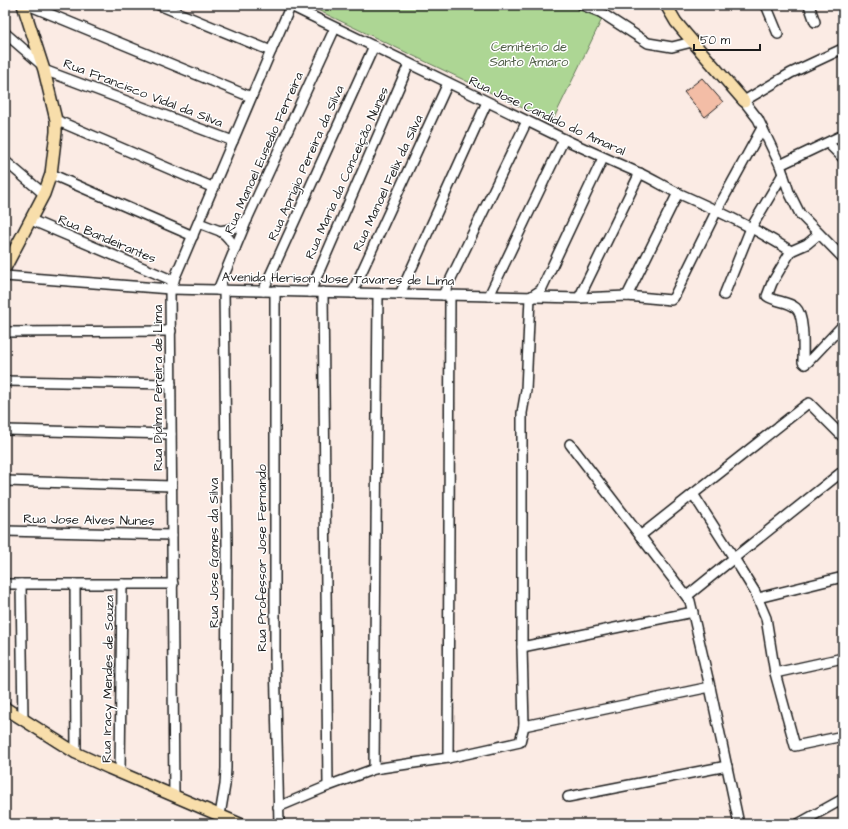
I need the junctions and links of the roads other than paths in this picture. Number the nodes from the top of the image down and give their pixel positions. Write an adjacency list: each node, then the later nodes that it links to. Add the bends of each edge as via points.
1 (23, 5): 18 (main road)
2 (28, 5): 20 (street)
3 (159, 5): 16 (street)
4 (291, 5): 10 (street, Rua Jose Candido do Amaral); 16 (street, Rua Djalma Pereira de Lima)
5 (582, 5): 13 (street, via 600,12 648,43 672,47)
6 (666, 5): 13 (main road)
7 (766, 5): 12 (street)
8 (809, 5): 9 (street)
9 (815, 22)
10 (335, 28): 14 (street, Rua Jose Candido do Amaral); 42 (street, Rua Manoel Eusedio Ferreira)
11 (5, 33): 18 (street)
12 (778, 34)
13 (692, 42): 21 (main road)
14 (374, 46): 17 (street, Rua Jose Candido do Amaral); 55 (street, Rua Aprigio Pereira da Silva)
15 (840, 50): 21 (street, via 791,73)
16 (270, 51): 20 (street, Rua Djalma Pereira de Lima)
17 (409, 64): 19 (street, Rua Jose Candido do Amaral); 57 (street, Rua Maria da Conceição Nunes)
18 (43, 67): 23 (main road); 28 (street, Rua Francisco Vidal da Silva)
19 (448, 83): 22 (street, Rua Jose Candido do Amaral); 59 (street, Rua Manoel Felix da Silva)
20 (251, 97): 28 (street, Rua Djalma Pereira de Lima)
21 (744, 101): 25 (street)
22 (487, 102): 24 (street, Rua Jose Candido do Amaral); 61 (street)
23 (56, 120): 35 (main road); 37 (street)
24 (527, 121): 27 (street, Rua Jose Candido do Amaral); 62 (street)
25 (762, 128): 33 (street); 40 (street)
26 (843, 135): 29 (street)
27 (564, 139): 30 (street, Rua Jose Candido do Amaral); 64 (street)
28 (233, 141): 37 (street, Rua Djalma Pereira de Lima)
29 (828, 143): 31 (street); 33 (street)
30 (603, 158): 34 (street, Rua Jose Candido do Amaral); 66 (street, via 541,290)
31 (843, 158)
32 (5, 161): 39 (street)
33 (780, 165): 36 (street)
34 (640, 173): 38 (street, Rua Jose Candido do Amaral); 67 (street)
35 (51, 174): 39 (main road); 47 (street)
36 (783, 174): 44 (street); 46 (street, via 800,214)
37 (214, 188): 43 (street, Rua Djalma Pereira de Lima)
38 (678, 193): 40 (street, Rua Jose Candido do Amaral); 65 (street)
39 (44, 194): 41 (main road)
40 (717, 210): 44 (street, Rua Jose Candido do Amaral); 65 (street, Avenida Herison Jose Tavares de Lima, via 671,300)
41 (31, 220): 51 (main road); 53 (street, Rua Bandeirantes)
42 (247, 220): 45 (street, via 231,229); 48 (street, Rua Manoel Eusedio Ferreira)
43 (198, 223): 45 (street); 47 (street, Rua Djalma Pereira de Lima)
44 (751, 228): 49 (street, Rua Jose Candido do Amaral); 63 (street)
45 (220, 231): 48 (street, via 231,241)
46 (819, 234): 49 (street, via 807,244); 50 (street)
47 (193, 236): 53 (street, Rua Djalma Pereira de Lima)
48 (235, 250): 54 (street, Rua Manoel Eusedio Ferreira)
49 (791, 251): 68 (street, via 767,296 796,308 800,313 803,362 806,364)
50 (843, 258)
51 (5, 268)
52 (5, 276): 53 (street, Avenida Herison Jose Tavares de Lima)
53 (172, 285): 54 (street, Avenida Herison Jose Tavares de Lima); 69 (street, Rua Djalma Pereira de Lima)
54 (221, 290): 55 (street, Avenida Herison Jose Tavares de Lima); 114 (street, Rua Jose Gomes da Silva, via 228,547 226,768)
55 (263, 291): 56 (street, Avenida Herison Jose Tavares de Lima)
56 (275, 291): 57 (street, Avenida Herison Jose Tavares de Lima); 113 (street, Rua Professor Jose Fernando, via 275,657)
57 (310, 292): 58 (street, Avenida Herison Jose Tavares de Lima)
58 (323, 292): 59 (street, Avenida Herison Jose Tavares de Lima); 109 (street)
59 (352, 293): 60 (street, Avenida Herison Jose Tavares de Lima)
60 (378, 294): 61 (street, Avenida Herison Jose Tavares de Lima); 107 (street)
61 (400, 294): 62 (street, Avenida Herison Jose Tavares de Lima)
62 (447, 295): 64 (street, Avenida Herison Jose Tavares de Lima); 105 (street)
63 (724, 295)
64 (489, 296): 66 (street, Avenida Herison Jose Tavares de Lima)
65 (627, 296): 67 (street, Avenida Herison Jose Tavares de Lima)
66 (530, 297): 67 (street, Avenida Herison Jose Tavares de Lima); 96 (street, via 526,390 522,413)
67 (579, 298)
68 (843, 325)
69 (171, 331): 70 (street); 72 (street, Rua Djalma Pereira de Lima)
70 (5, 332)
71 (5, 381): 72 (street)
72 (171, 384): 74 (street, Rua Djalma Pereira de Lima)
73 (5, 430): 74 (street)
74 (172, 434): 79 (street, Rua Djalma Pereira de Lima)
75 (842, 434): 80 (street, via 809,403)
76 (570, 444): 83 (street)
77 (843, 471): 84 (street)
78 (5, 481): 79 (street)
79 (172, 486): 82 (street, Rua Djalma Pereira de Lima)
80 (693, 494): 83 (street); 84 (street)
81 (5, 531): 82 (street, Rua Jose Alves Nunes)
82 (172, 535): 92 (street, Rua Djalma Pereira de Lima)
83 (640, 536): 93 (street)
84 (734, 558): 93 (street); 94 (street)
85 (843, 570): 87 (street)
86 (843, 577): 87 (street)
87 (832, 579): 94 (street)
88 (5, 584): 89 (street)
89 (21, 584): 90 (street); 101 (street)
90 (76, 584): 91 (street); 104 (street)
91 (122, 584): 92 (street); 108 (street, Rua Iracy Mendes de Souza)
92 (173, 584): 110 (street, Rua Djalma Pereira de Lima)
93 (687, 596): 95 (street)
94 (758, 598): 98 (street, via 766,618)
95 (693, 612): 96 (street); 99 (street)
96 (522, 647): 102 (street)
97 (843, 658): 98 (street)
98 (775, 673): 103 (street, via 795,746)
99 (710, 687): 102 (street); 106 (street)
100 (5, 708): 101 (main road)
101 (23, 720): 104 (main road)
102 (524, 726): 105 (street, via 520,742)
103 (843, 736)
104 (76, 753): 108 (main road)
105 (448, 758): 107 (street)
106 (727, 766): 111 (street); 117 (street)
107 (374, 769): 109 (street)
108 (120, 773): 110 (main road)
109 (328, 786): 113 (street)
110 (174, 796): 114 (main road)
111 (568, 797)
112 (843, 799): 118 (street)
113 (278, 807): 116 (street, Rua Professor Jose Fernando)
114 (220, 815): 115 (main road)
115 (240, 824)
116 (279, 824)
117 (739, 824)
118 (798, 824)

